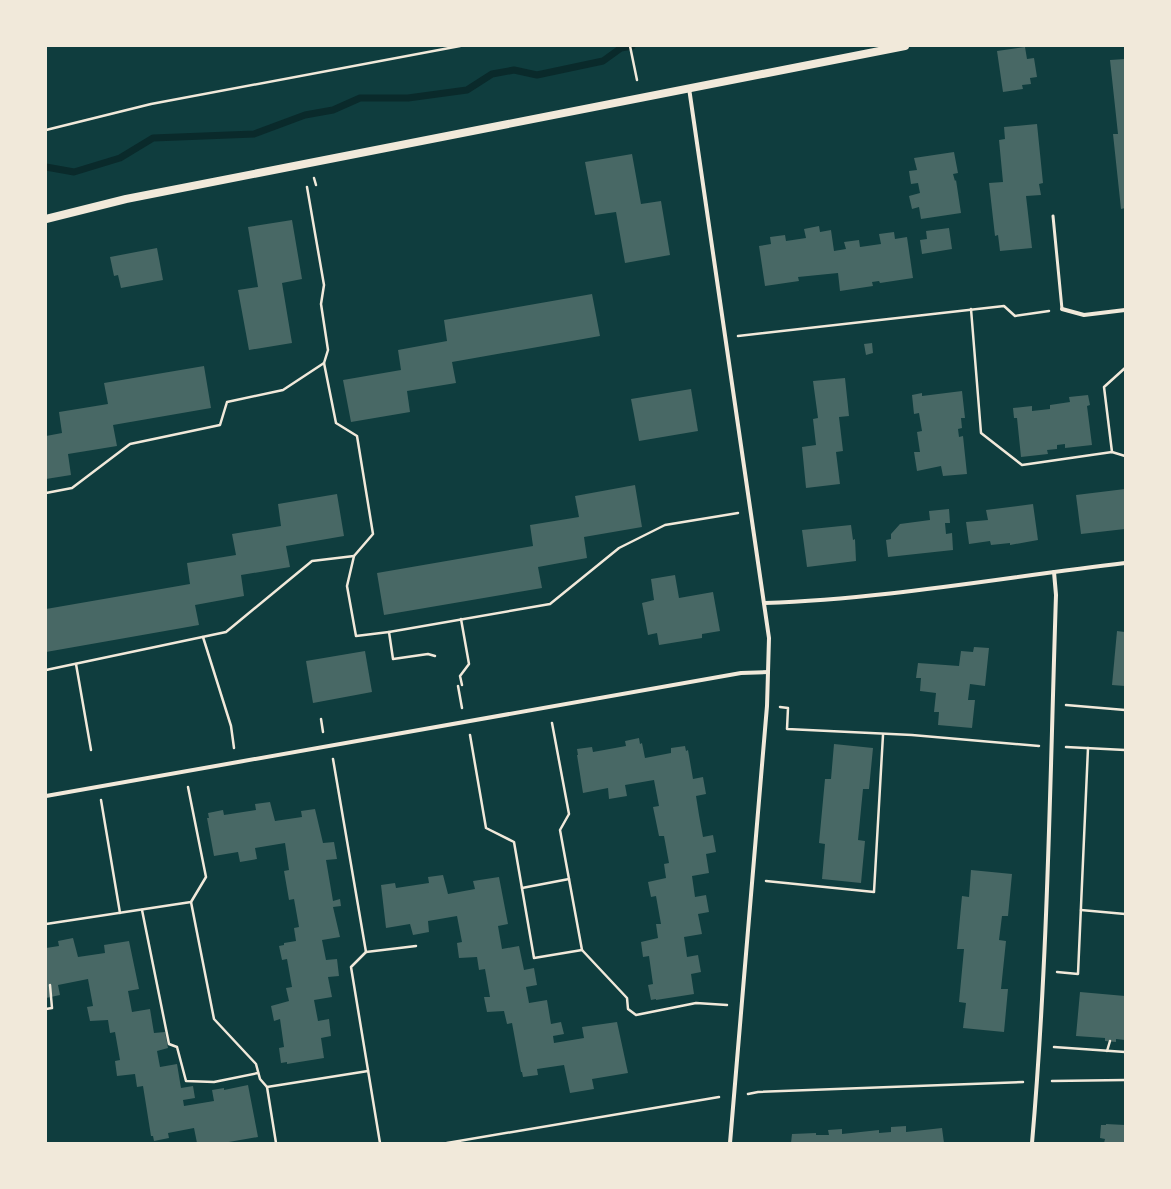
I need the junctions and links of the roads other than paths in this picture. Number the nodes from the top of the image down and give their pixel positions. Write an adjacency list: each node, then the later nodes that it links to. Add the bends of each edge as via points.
1 (905, 46): 2 (main road)
2 (689, 88): 4 (main road, via 134,197); 9 (street)
3 (1052, 216): 5 (lane)
4 (46, 219)
5 (1062, 308): 6 (street, via 1084,315)
6 (1125, 310)
7 (1125, 563): 8 (street)
8 (1054, 572): 9 (street, via 925,589); 13 (street, via 1056,595 1043,971 1038,1081)
9 (765, 603): 10 (street, via 769,638)
10 (768, 672): 11 (street, via 741,673); 12 (street)
11 (46, 796)
12 (730, 1143)
13 (1032, 1143)

